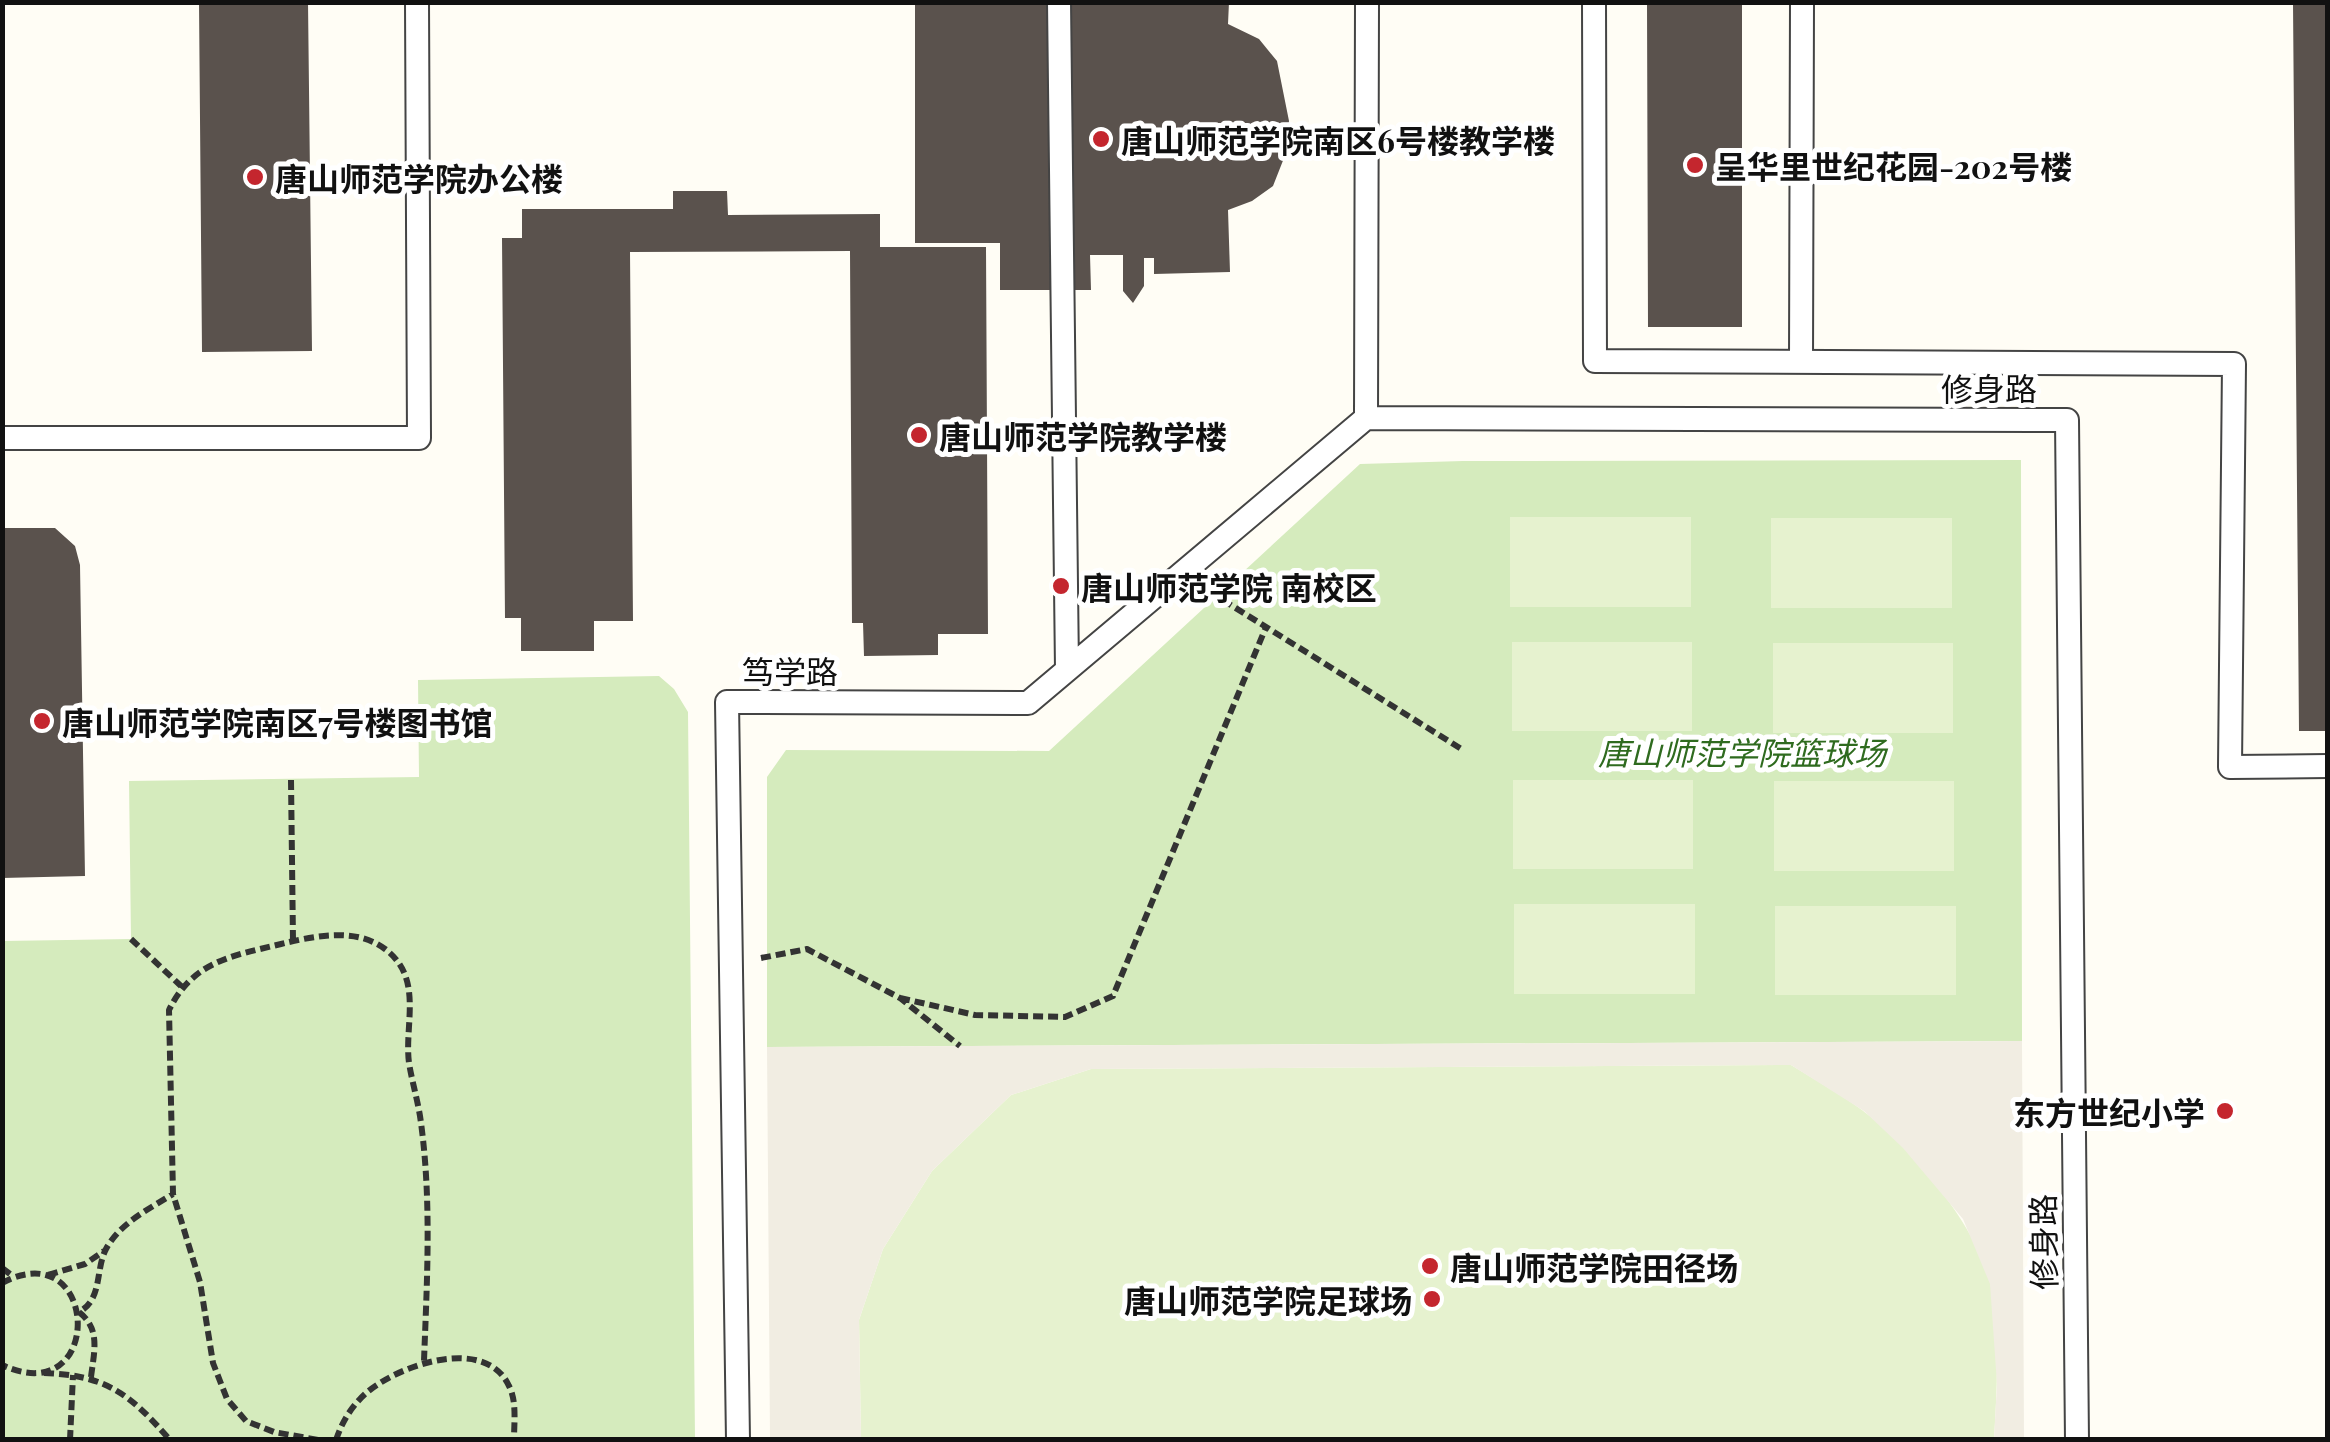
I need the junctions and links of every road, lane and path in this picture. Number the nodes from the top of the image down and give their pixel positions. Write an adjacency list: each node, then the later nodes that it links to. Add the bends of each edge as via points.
1 (417, 2): 8 (lane, via 419,438)
2 (1060, 2): 11 (lane)
3 (1367, 2): 7 (lane)
4 (1594, 2): 6 (lane, via 1595,361)
5 (1802, 2): 6 (lane)
6 (1801, 362): 13 (lane, via 2234,364 2230,767)
7 (1366, 418): 9 (lane, 笃学路); 39 (lane, 修身路, via 2067,420)
8 (2, 438)
9 (1180, 574): 10 (path); 11 (lane, 笃学路)
10 (1266, 627): 12 (path); 19 (path, via 1113,996 1065,1016 975,1016)
11 (1068, 668): 17 (lane, 笃学路, via 1028,703 727,702)
12 (1463, 750)
13 (2328, 766)
14 (291, 780): 16 (path)
15 (131, 939): 18 (path)
16 (293, 941): 18 (path, via 218,960); 28 (path, via 360,938 386,949 407,975 408,1059 426,1191)
17 (731, 963): 19 (path, via 807,949); 38 (lane, 笃学路)
18 (181, 986): 21 (path, via 169,1010)
19 (900, 998): 20 (path)
20 (960, 1046)
21 (173, 1194): 22 (path, via 129,1222); 35 (path, via 227,1399 246,1421)
22 (105, 1250): 25 (path); 27 (path, via 96,1290)
23 (2, 1268): 24 (path)
24 (14, 1276): 25 (path); 26 (path)
25 (45, 1276): 27 (path, via 60,1283)
26 (2, 1282)
27 (79, 1312): 30 (path, via 80,1329 65,1360 34,1374); 32 (path, via 96,1340)
28 (424, 1361): 36 (path, via 366,1394); 37 (path, via 488,1364 509,1384)
29 (2, 1369): 30 (path)
30 (17, 1372): 31 (path)
31 (73, 1374): 32 (path); 33 (path)
32 (91, 1377): 34 (path, via 118,1388)
33 (70, 1440)
34 (170, 1440)
35 (318, 1440)
36 (336, 1440)
37 (514, 1440)
38 (738, 1440)
39 (2077, 1440)

